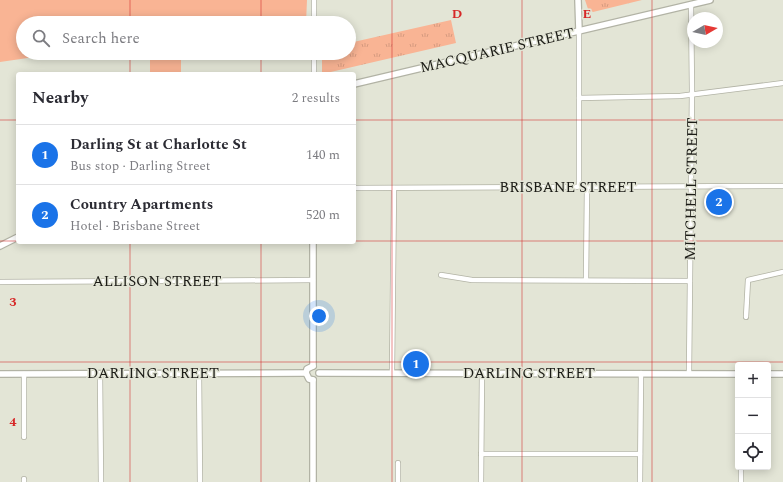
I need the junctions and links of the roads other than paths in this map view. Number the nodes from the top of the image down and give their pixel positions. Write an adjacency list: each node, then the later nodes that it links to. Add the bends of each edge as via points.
1 (314, 0): 5 (street)
2 (578, 0): 6 (street)
3 (710, 0): 4 (street, MACQUARIE STREET)
4 (691, 5): 6 (street, MACQUARIE STREET); 11 (street, MITCHELL STREET)
5 (314, 16)
6 (579, 31): 10 (street, MACQUARIE STREET); 12 (street)
7 (314, 60): 8 (street)
8 (314, 72)
9 (783, 83): 11 (street)
10 (356, 84)
11 (692, 95): 12 (street); 13 (street, MITCHELL STREET)
12 (579, 98): 15 (street)
13 (691, 186): 14 (street, BRISBANE STREET); 16 (street, BRISBANE STREET); 26 (street, MITCHELL STREET)
14 (783, 186)
15 (578, 187): 16 (street, BRISBANE STREET); 18 (street, BRISBANE STREET)
16 (587, 187): 25 (street)
17 (356, 188): 18 (street, BRISBANE STREET)
18 (394, 188): 30 (street)
19 (16, 238): 21 (street)
20 (313, 244): 24 (street)
21 (0, 246)
22 (783, 272): 28 (street, via 748,280)
23 (442, 274): 25 (street, via 472,280)
24 (313, 280): 27 (street, ALLISON STREET); 29 (street)
25 (586, 280): 26 (street)
26 (690, 280): 39 (street, MITCHELL STREET)
27 (0, 282)
28 (746, 317)
29 (313, 366): 32 (street, via 309,367); 33 (street)
30 (392, 372): 33 (street, DARLING STREET); 34 (street, DARLING STREET)
31 (200, 373): 32 (street, DARLING STREET); 37 (street, DARLING STREET); 50 (street)
32 (306, 373): 43 (street, via 307,377)
33 (319, 373): 43 (street)
34 (482, 373): 38 (street, DARLING STREET); 45 (street)
35 (0, 374): 36 (street, DARLING STREET)
36 (24, 374): 37 (street, DARLING STREET); 44 (street)
37 (100, 374): 49 (street)
38 (641, 374): 39 (street, DARLING STREET); 46 (street)
39 (689, 374): 40 (street, DARLING STREET)
40 (735, 374)
41 (771, 374): 42 (street)
42 (783, 374)
43 (313, 380): 51 (street)
44 (24, 437)
45 (481, 454): 46 (street); 53 (street)
46 (640, 454): 54 (street)
47 (398, 463): 52 (street)
48 (741, 470): 55 (street)
49 (101, 482)
50 (200, 482)
51 (313, 482)
52 (398, 482)
53 (481, 482)
54 (640, 482)
55 (741, 482)

